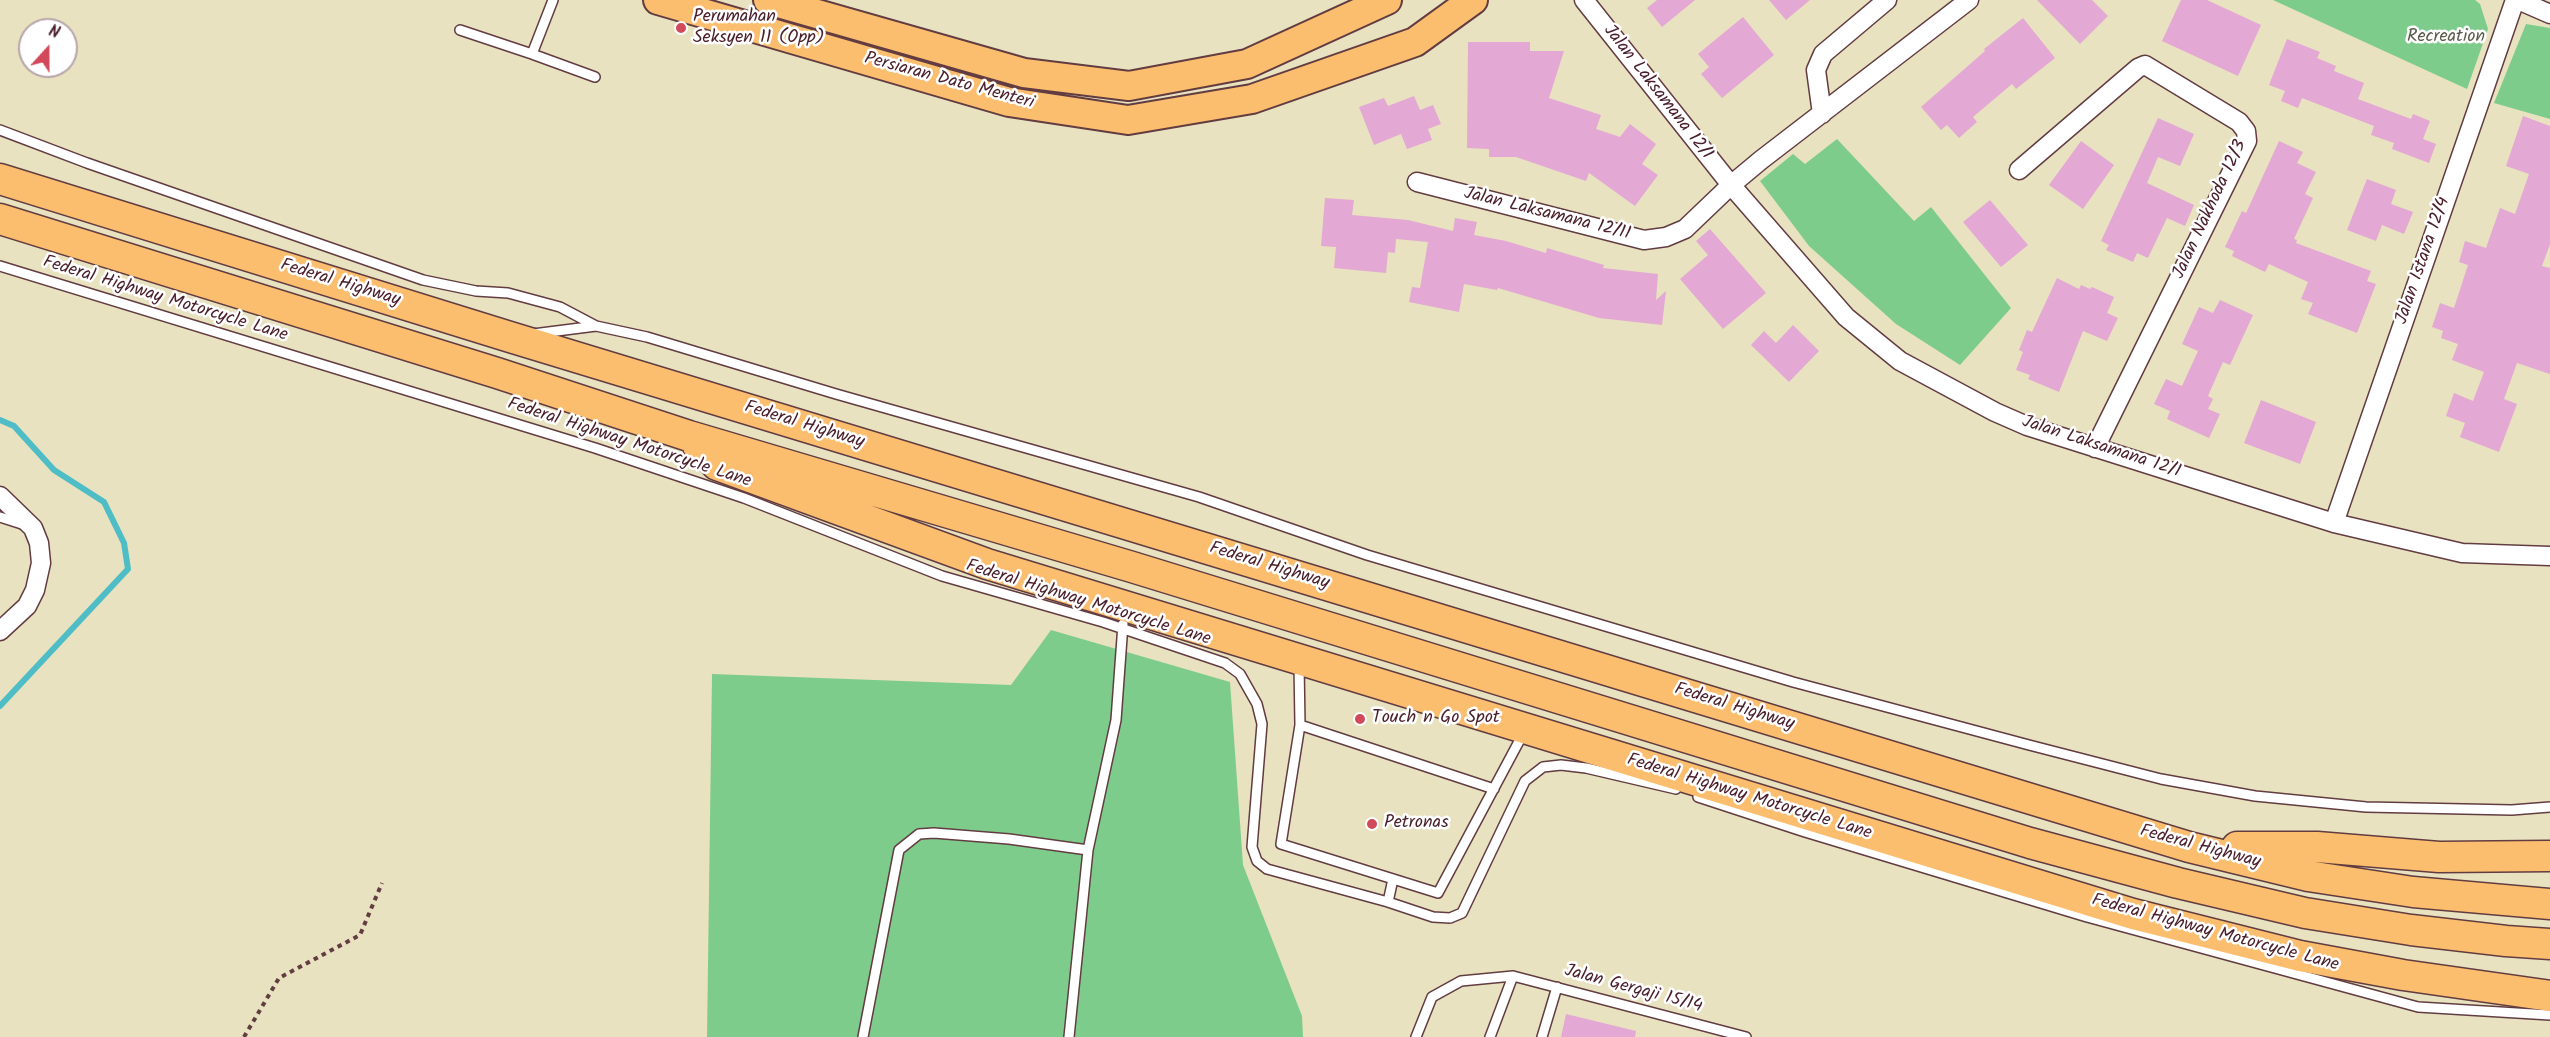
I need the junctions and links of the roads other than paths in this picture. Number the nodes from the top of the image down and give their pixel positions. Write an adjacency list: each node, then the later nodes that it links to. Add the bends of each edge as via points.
1 (553, 0): 12 (lane)
2 (658, 0): 5 (main road, Persiaran Dato Menteri, via 1009,102 1128,120 1252,99 1415,42)
3 (768, 0): 4 (main road, Persiaran Dato Menteri, via 1024,73 1129,86 1247,64)
4 (1387, 0)
5 (1473, 0)
6 (1584, 0): 19 (street, Jalan Laksamana 12/1)
7 (1887, 0): 14 (street, via 1822,54 1816,70)
8 (1969, 0): 14 (street)
9 (2516, 0): 10 (street); 28 (street, Jalan Istana 12/4)
10 (2550, 14)
11 (460, 30): 12 (lane)
12 (532, 54): 13 (lane)
13 (595, 77)
14 (1822, 114): 19 (street)
15 (0, 130): 22 (lane, via 363,261 423,280 508,293 550,304)
16 (2019, 170): 25 (street, Jalan Nakhoda 12/3, via 2145,65 2239,122 2246,131 2247,141)
17 (0, 179): 23 (highway, Federal Highway)
18 (1418, 182): 19 (street, Jalan Laksamana 12/11, via 1644,240 1684,229)
19 (1731, 185): 25 (street, Jalan Laksamana 12/1, via 1845,317 1900,361 1995,412)
20 (0, 219): 24 (highway, Federal Highway)
21 (0, 266): 31 (lane, Federal Highway Motorcycle Lane, via 595,448 744,498 942,576)
22 (596, 326): 23 (lane); 37 (lane, via 647,337 1199,497 1366,555 1792,682 2161,779 2255,796 2366,807)
23 (510, 337): 38 (highway, Federal Highway)
24 (689, 436): 31 (highway, via 717,465); 44 (highway, Federal Highway, via 2030,843)
25 (2095, 448): 28 (street, Jalan Laksamana 12/1)
26 (0, 496): 29 (street)
27 (0, 517): 29 (lane)
28 (2334, 522): 30 (street, Jalan Laksamana 12/1, via 2462,553)
29 (33, 528): 32 (street, via 41,564 35,590 27,606)
30 (2550, 556)
31 (1125, 618): 33 (highway); 39 (lane, via 1116,720); 42 (lane, Federal Highway Motorcycle Lane, via 1225,663 1240,674 1257,704 1262,724 1252,847 1257,861 1267,869)
32 (0, 631)
33 (1299, 659): 34 (lane); 35 (highway)
34 (1300, 725): 36 (lane); 41 (lane, via 1281,844)
35 (1526, 727): 36 (lane); 45 (highway)
36 (1494, 789): 41 (lane, via 1438,893)
37 (2550, 807)
38 (2189, 847): 40 (highway, via 2317,847 2439,857); 43 (highway, Federal Highway, via 2308,876 2401,891)
39 (1088, 850): 51 (lane, via 934,833 919,834 899,850); 52 (lane)
40 (2550, 856)
41 (1393, 879): 42 (lane)
42 (1388, 902): 50 (lane, Federal Highway Motorcycle Lane, via 1432,917 1450,918 1462,913 1526,781 1543,767 1562,765 1677,790 2087,917 2418,1007)
43 (2550, 904)
44 (2305, 913): 45 (highway, via 2241,923); 46 (highway, Federal Highway, via 2410,930)
45 (2133, 914): 49 (highway, via 2300,956)
46 (2550, 944)
47 (1513, 976): 48 (lane, Jalan Gergaji 15/14); 53 (lane, Jalan Gergaji 15/14, via 1461,981 1432,997); 54 (lane)
48 (1557, 987): 55 (lane); 56 (lane, Jalan Gergaji 15/14)
49 (2550, 996)
50 (2550, 1015)
51 (863, 1037)
52 (1069, 1037)
53 (1416, 1037)
54 (1490, 1037)
55 (1542, 1037)
56 (1746, 1037)

